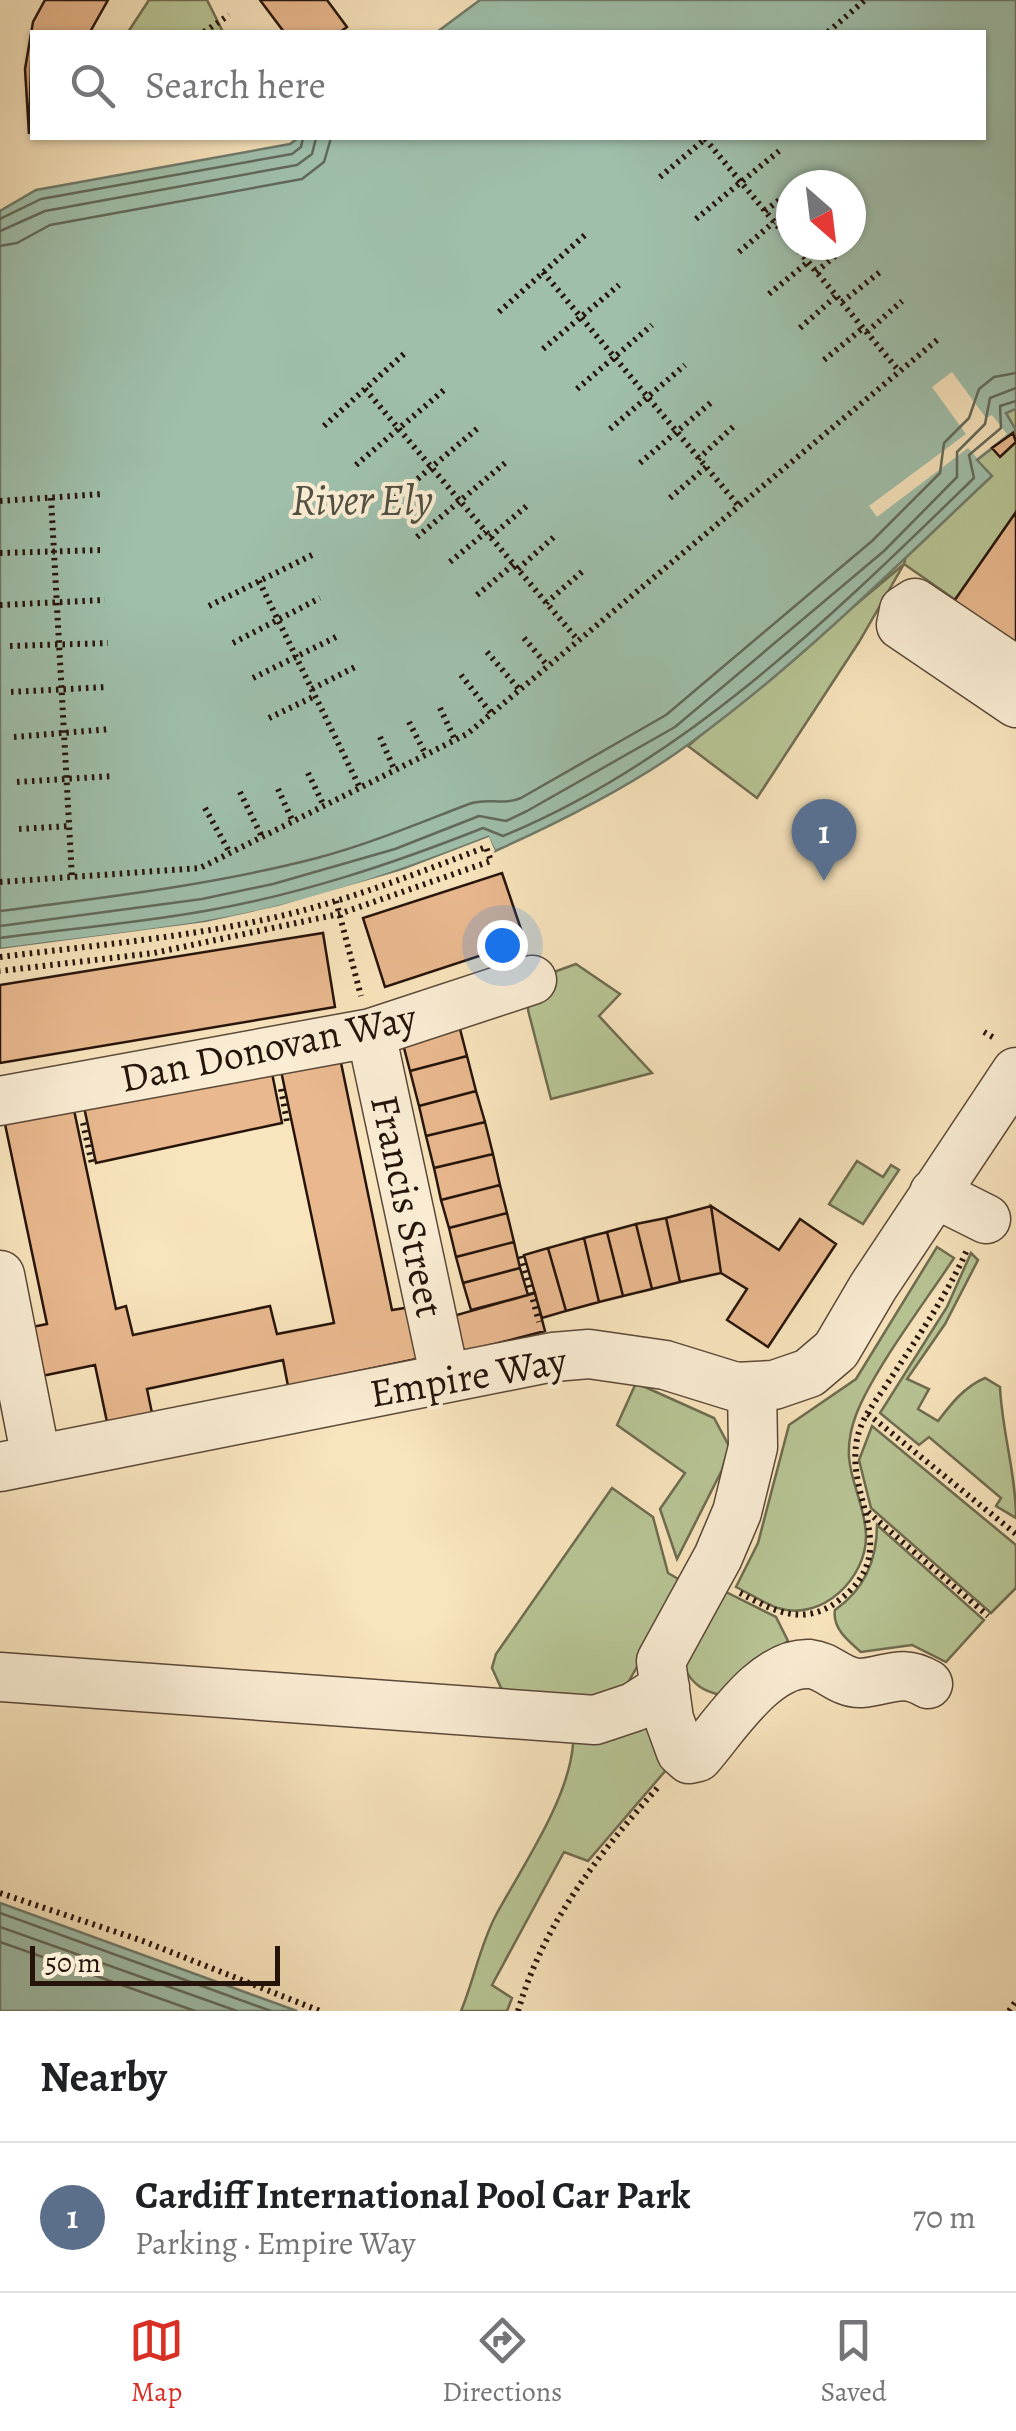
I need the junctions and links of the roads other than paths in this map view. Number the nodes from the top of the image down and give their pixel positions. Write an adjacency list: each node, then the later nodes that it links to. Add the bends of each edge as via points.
1 (1016, 671): 2 (street, via 915,603 904,610 901,624)
2 (1016, 704)
3 (532, 980): 4 (street, Dan Donovan Way)
4 (371, 1033): 6 (street, Dan Donovan Way); 10 (street, Francis Street)
5 (1016, 1072): 7 (street, Empire Way)
6 (0, 1100)
7 (934, 1193): 8 (street); 11 (street, Empire Way, via 836,1350 809,1373)
8 (977, 1232)
9 (0, 1275): 12 (street)
10 (445, 1378): 11 (street, Empire Way, via 589,1354); 12 (street, Empire Way)
11 (752, 1387): 15 (street, via 753,1447 738,1512 666,1647)
12 (18, 1462)
13 (0, 1676): 15 (street, via 595,1720)
14 (928, 1684): 16 (street, via 901,1674 861,1683 825,1668 791,1665)
15 (665, 1687): 16 (street, via 699,1710); 16 (street, via 669,1719 686,1756 698,1756)
16 (737, 1712)

